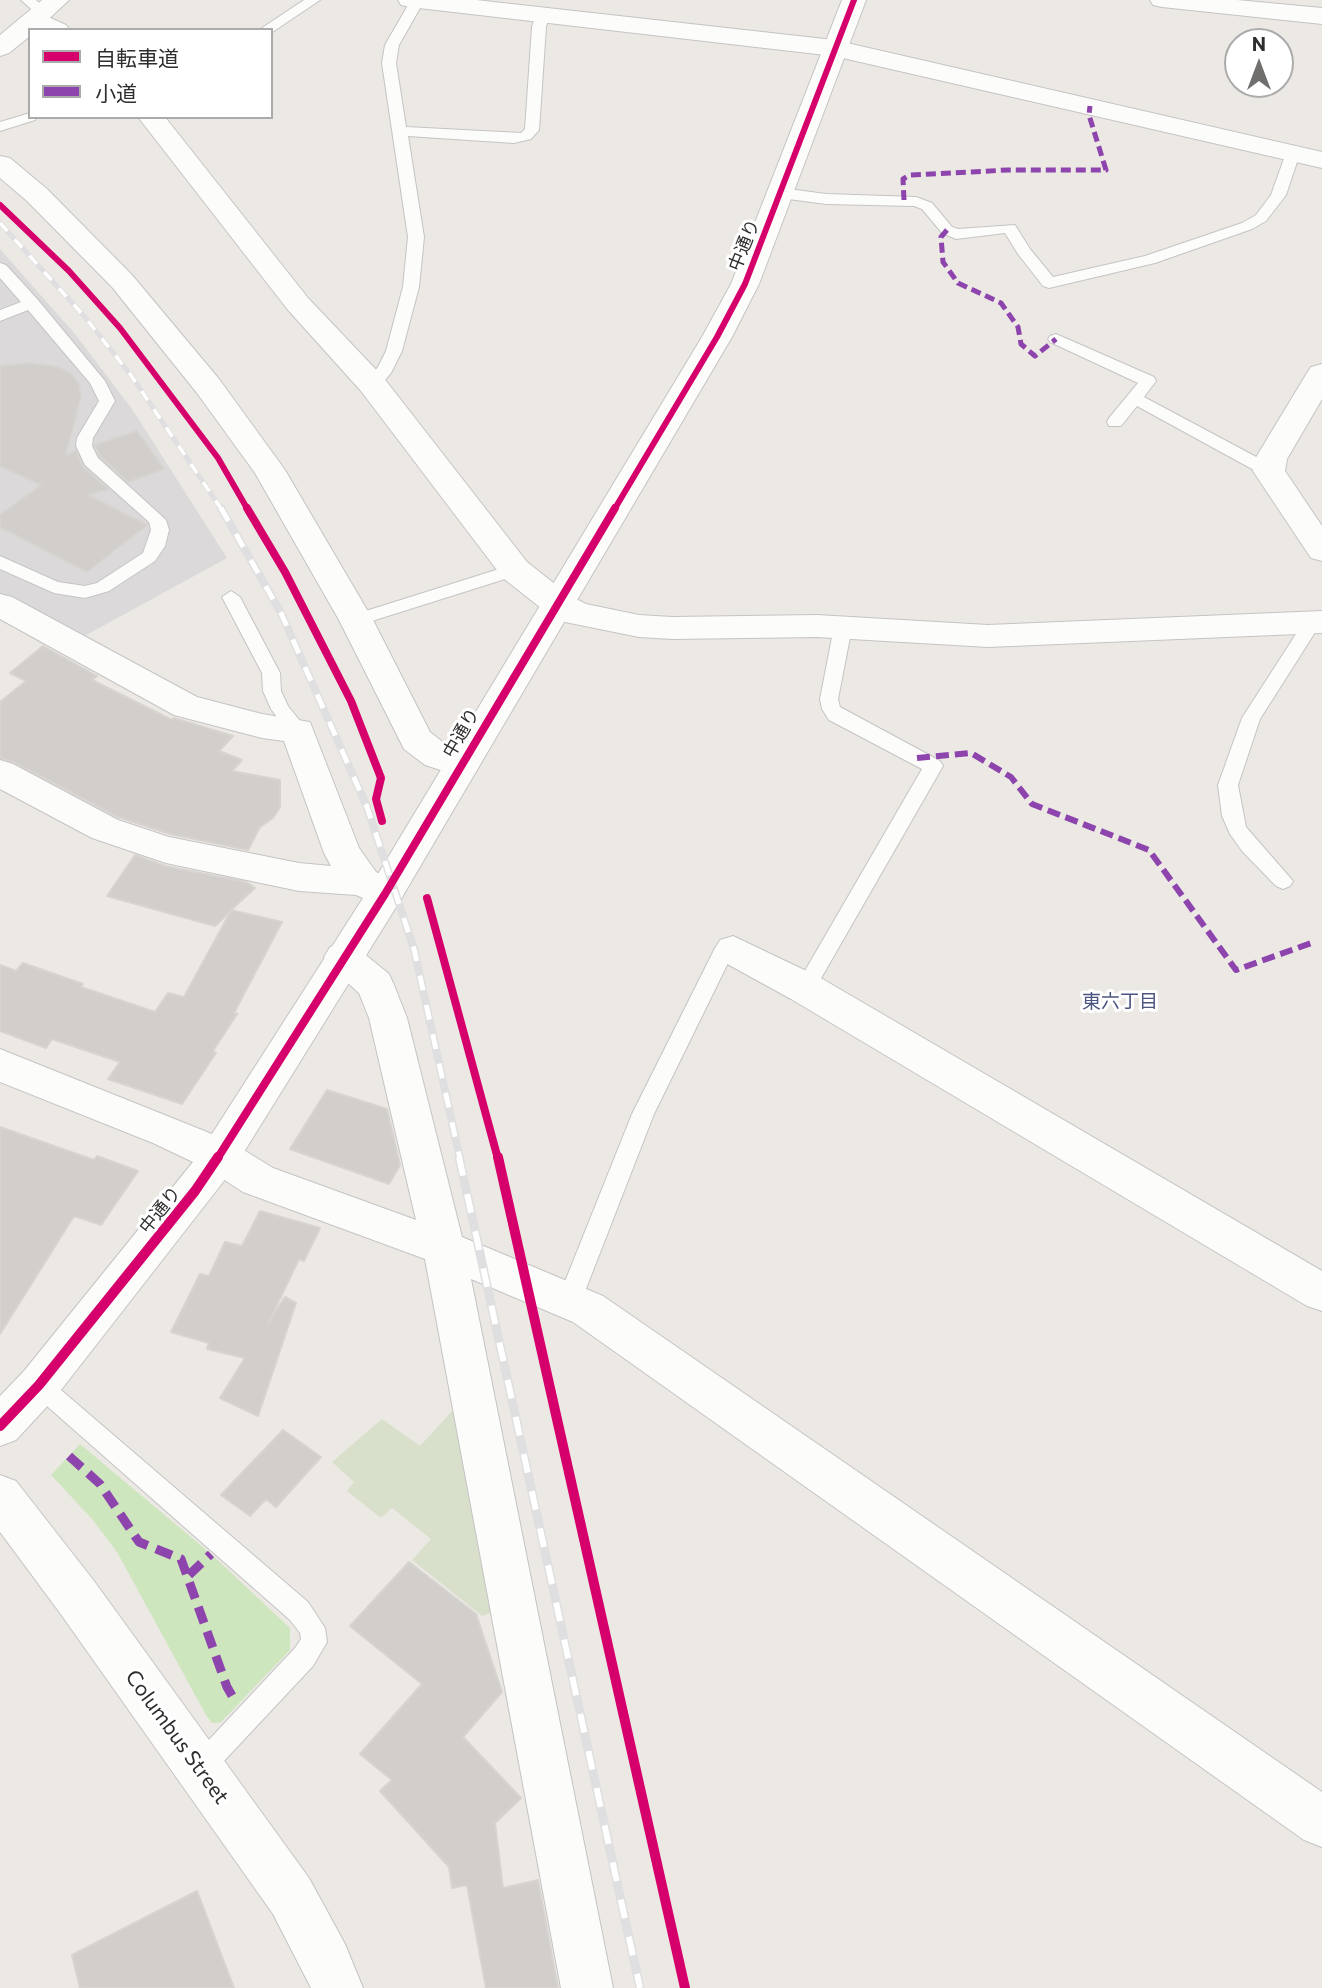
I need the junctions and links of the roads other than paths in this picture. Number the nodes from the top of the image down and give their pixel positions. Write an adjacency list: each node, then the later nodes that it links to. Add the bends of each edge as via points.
1 (313, 0): 9 (lane)
2 (410, 0): 3 (street)
3 (417, 0): 7 (street); 15 (lane, via 389,54)
4 (854, 0): 11 (street, 中通り)
5 (1162, 0): 8 (street)
6 (44, 12): 10 (street)
7 (543, 14): 11 (street); 15 (lane, via 532,130 526,136)
8 (1322, 16)
9 (269, 28)
10 (0, 48)
11 (834, 48): 16 (street); 19 (street, 中通り)
12 (28, 118): 14 (lane)
13 (153, 119): 25 (street, via 298,304)
14 (0, 127)
15 (400, 131): 25 (lane, via 416,237 411,286 394,351)
16 (1293, 153): 17 (street); 19 (lane, via 1278,195 1261,218 1247,226 1150,260 1049,283 1010,228 956,234 927,206 916,202)
17 (1322, 160)
18 (0, 164): 35 (street, via 122,281 208,386 269,470)
19 (781, 193): 33 (street, 中通り, via 745,284 717,337)
20 (0, 268): 21 (lane)
21 (32, 303): 22 (lane); 30 (lane, via 97,380 107,401 85,438 91,461 157,520 160,530 149,557 103,587 85,592 54,587)
22 (0, 316)
23 (1056, 340): 26 (lane, via 1148,381)
24 (1322, 373): 28 (street, via 1271,458)
25 (372, 384): 31 (street)
26 (1134, 398): 27 (lane); 28 (lane)
27 (1115, 422)
28 (1269, 471): 29 (street)
29 (1322, 550)
30 (0, 562)
31 (515, 570): 33 (street); 35 (lane)
32 (231, 597): 38 (lane, via 271,673 280,709)
33 (558, 604): 37 (street, via 577,614 639,626); 39 (street, 中通り)
34 (0, 605): 38 (street, via 186,706)
35 (356, 620): 39 (street, via 416,740 438,756)
36 (1313, 622): 37 (street, via 988,636); 41 (lane, via 1251,718 1228,785 1237,829)
37 (843, 627): 45 (lane, via 831,709 933,765)
38 (298, 731): 42 (street, via 342,853)
39 (461, 764): 42 (street, 中通り)
40 (0, 773): 42 (street, via 105,829 166,850)
41 (1283, 881)
42 (374, 888): 44 (street, 中通り)
43 (733, 950): 45 (street); 50 (lane, via 722,954 643,1114)
44 (343, 957): 47 (street, 中通り); 48 (street, via 375,985 388,1018)
45 (805, 988): 49 (street)
46 (0, 1065): 47 (street)
47 (220, 1156): 48 (street, via 258,1180); 51 (street, 中通り)
48 (444, 1248): 50 (street); 57 (street)
49 (1322, 1293)
50 (570, 1299): 55 (street)
51 (39, 1385): 52 (street, 中通り); 54 (lane, via 299,1611 312,1628 314,1642 304,1657)
52 (0, 1426)
53 (0, 1496): 54 (street, Columbus Street)
54 (199, 1769): 56 (street, Columbus Street, via 291,1896)
55 (1322, 1822)
56 (337, 1988)
57 (587, 1988)

